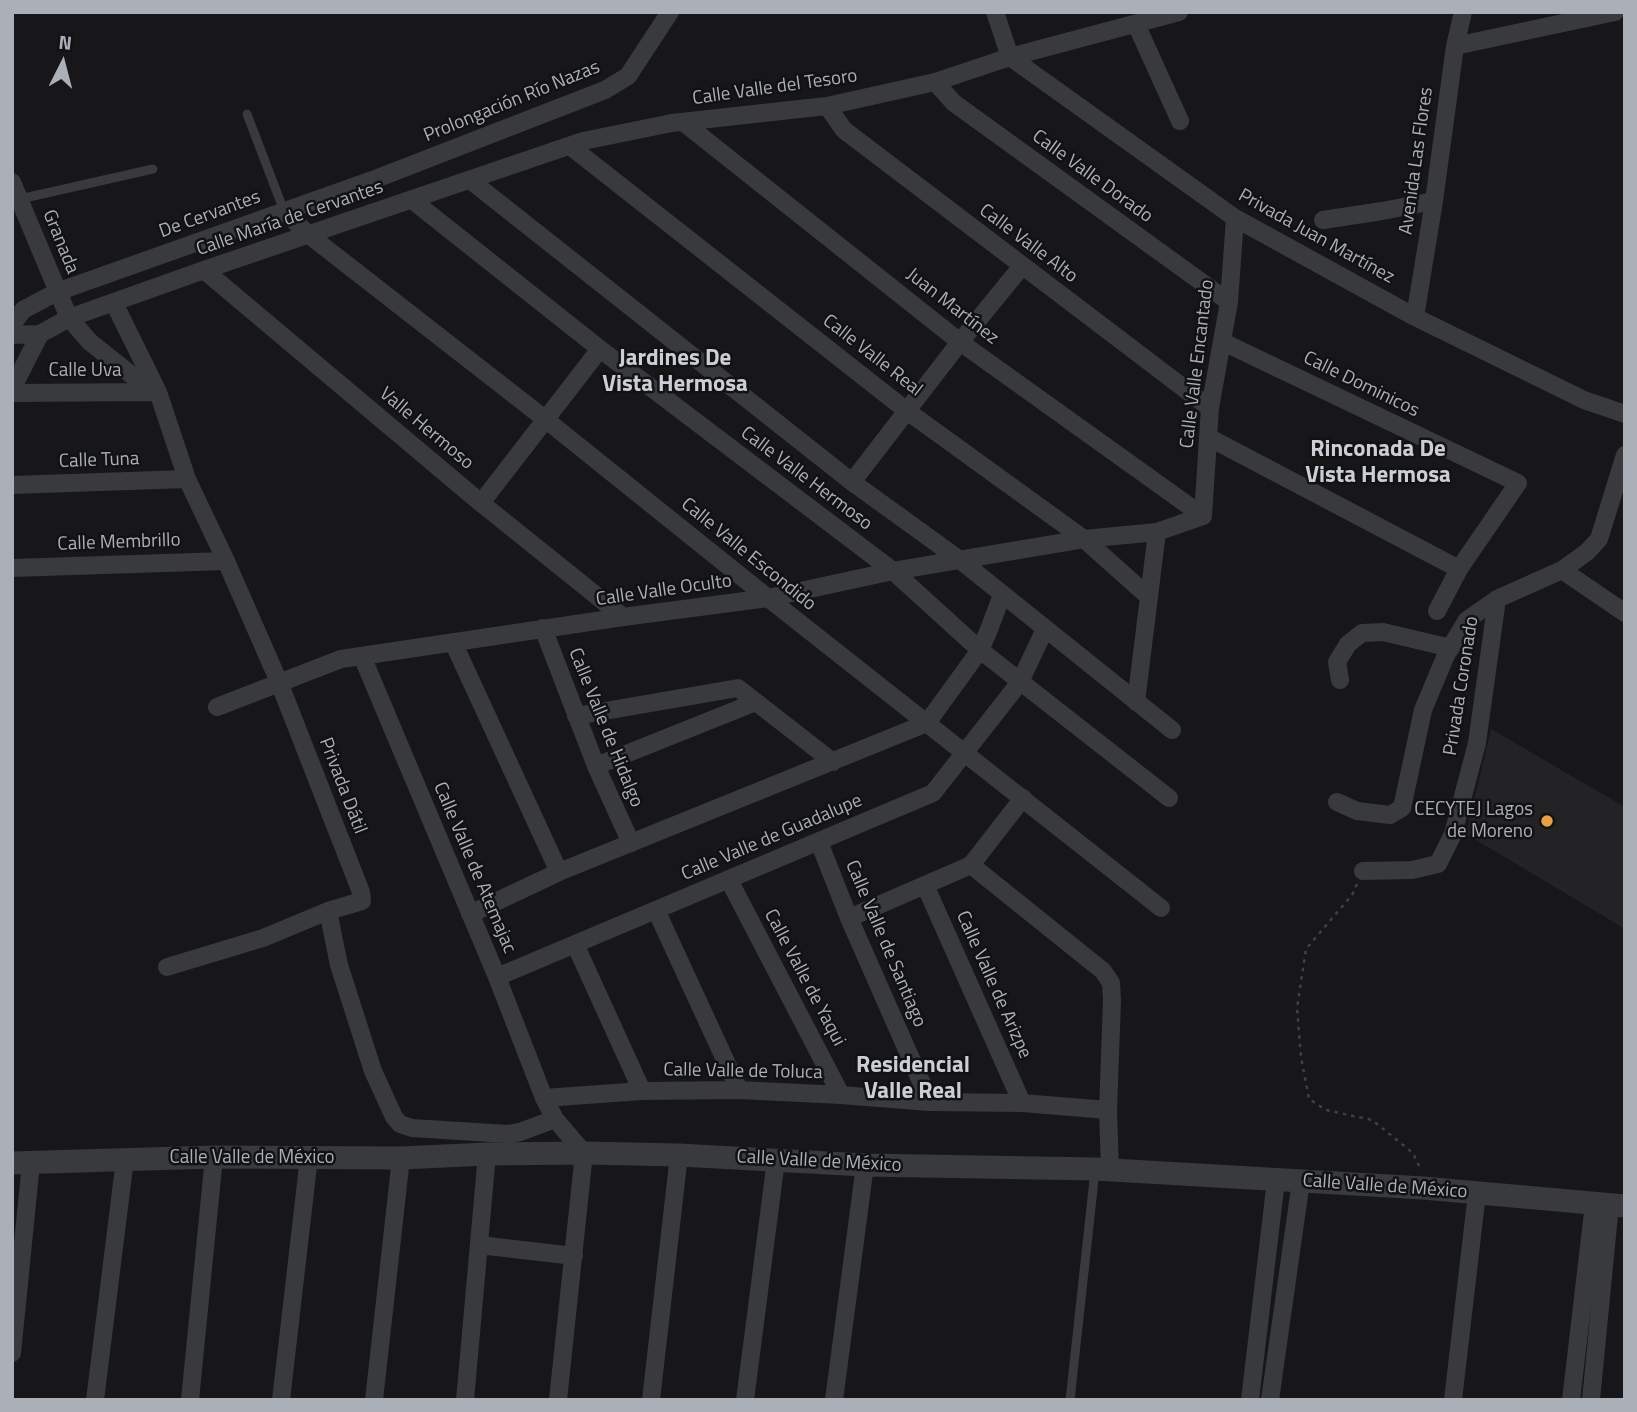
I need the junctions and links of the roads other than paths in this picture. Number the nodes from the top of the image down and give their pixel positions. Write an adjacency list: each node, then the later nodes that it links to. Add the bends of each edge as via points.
1 (670, 12): 16 (street, Prolongación Río Nazas, via 628,76 605,90)
2 (995, 12): 8 (street)
3 (1179, 12): 6 (street, Calle Valle del Tesoro)
4 (1463, 12): 7 (street, Avenida Las Flores)
5 (1615, 12): 7 (street)
6 (1136, 24): 8 (street, Calle Valle del Tesoro); 13 (street)
7 (1455, 46): 20 (street, Avenida Las Flores)
8 (1010, 57): 9 (street, Calle Valle del Tesoro); 22 (street, Privada Juan Martínez)
9 (935, 82): 10 (street, Calle Valle del Tesoro); 28 (street, Calle Valle Dorado, via 954,103)
10 (827, 106): 12 (street, Calle Valle del Tesoro); 25 (street, Calle Valle Alto, via 844,130)
11 (247, 114): 21 (lane)
12 (683, 121): 14 (street, Calle Valle del Tesoro); 35 (street, Juan Martínez)
13 (1180, 121)
14 (576, 143): 17 (street, Calle María de Cervantes); 41 (street, Calle Valle Real)
15 (153, 169): 18 (lane)
16 (378, 178): 21 (street, De Cervantes)
17 (470, 180): 19 (street, Calle María de Cervantes); 47 (street, Calle Valle Hermoso)
18 (16, 191): 27 (street, Granada)
19 (412, 200): 24 (street, Calle María de Cervantes); 37 (street, Calle Valle Hermoso)
20 (1434, 201): 23 (street); 30 (street, Avenida Las Flores)
21 (284, 211): 24 (street, Calle Valle Escondido); 27 (street, De Cervantes)
22 (1235, 218): 28 (street, Calle Valle Encantado); 30 (street, Privada Juan Martínez)
23 (1323, 220)
24 (309, 235): 26 (street, Calle María de Cervantes); 43 (street, Calle Valle Escondido)
25 (1022, 266): 35 (street); 40 (street, Calle Valle Alto)
26 (204, 270): 29 (street, Calle María de Cervantes); 49 (street, Valle Hermoso)
27 (57, 292): 31 (street, Granada); 32 (street, De Cervantes, via 23,310)
28 (1229, 302): 36 (street, Calle Valle Encantado)
29 (114, 303): 31 (street, Calle María de Cervantes); 38 (street, Privada Dátil)
30 (1415, 317): 42 (street, Privada Juan Martínez, via 1584,400)
31 (69, 318): 33 (street, Calle María de Cervantes); 38 (street, Granada, via 90,342 134,377)
32 (12, 325)
33 (40, 334): 34 (street, Calle María de Cervantes); 39 (street)
34 (12, 335)
35 (960, 342): 41 (street); 50 (street, Juan Martínez)
36 (1223, 342): 40 (street, Calle Valle Encantado); 56 (street, Calle Dominicos, via 1518,484)
37 (600, 349): 43 (street); 58 (street, Calle Valle Hermoso)
38 (155, 386): 39 (street, Calle Uva); 46 (street, Privada Dátil)
39 (12, 391)
40 (1210, 408): 44 (street, Calle Valle Encantado)
41 (907, 411): 47 (street); 52 (street, Calle Valle Real)
42 (1625, 414)
43 (545, 419): 49 (street); 61 (street, Calle Valle Escondido)
44 (1209, 437): 50 (street, Calle Valle Encantado); 56 (street)
45 (1625, 455): 57 (street, Privada Coronado, via 1599,539)
46 (187, 479): 48 (street, Calle Tuna); 54 (street, Privada Dátil)
47 (852, 482): 53 (street, Calle Valle Hermoso)
48 (12, 485)
49 (481, 503): 65 (street, Valle Hermoso)
50 (1203, 516): 51 (street, Calle Valle Oculto)
51 (1157, 532): 52 (street, Calle Valle Oculto); 60 (street)
52 (1084, 539): 53 (street, Calle Valle Oculto); 60 (street, Calle Valle Real)
53 (960, 560): 58 (street, Calle Valle Oculto); 59 (street, Calle Valle Hermoso)
54 (226, 561): 55 (street, Calle Membrillo); 73 (street, Privada Dátil)
55 (12, 568)
56 (1460, 569): 63 (street)
57 (1562, 570): 62 (street, Privada Coronado); 64 (street)
58 (893, 571): 61 (street, Calle Valle Oculto); 70 (street, Calle Valle Hermoso)
59 (1002, 595): 67 (street, Calle Valle Hermoso); 70 (street)
60 (1149, 597): 76 (street)
61 (768, 598): 65 (street, Calle Valle Oculto); 79 (street, Calle Valle Escondido)
62 (1497, 599): 69 (street, via 1467,620); 90 (street, Privada Coronado, via 1477,743 1453,834 1438,863 1412,870)
63 (1437, 611)
64 (1625, 613)
65 (623, 617): 66 (street, Calle Valle Oculto)
66 (543, 628): 68 (street, Calle Valle Oculto); 78 (street, Calle Valle de Hidalgo)
67 (1045, 629): 74 (street, Calle Valle de Guadalupe); 76 (street, Calle Valle Hermoso)
68 (453, 642): 71 (street, Calle Valle Oculto); 91 (street)
69 (1451, 648): 72 (street, via 1383,632 1362,633 1337,662); 86 (street, via 1423,710 1402,808 1390,815 1357,811)
70 (980, 650): 74 (street, Calle Valle Hermoso); 79 (street)
71 (362, 656): 73 (street, Calle Valle Oculto); 97 (street, Calle Valle de Atemajac)
72 (1340, 680)
73 (279, 682): 77 (street, Calle Valle Oculto); 96 (street, Privada Dátil, via 361,892 362,901)
74 (1020, 682): 81 (street, Calle Valle de Guadalupe); 85 (street, Calle Valle Hermoso)
75 (756, 702): 78 (street, via 738,688); 82 (street); 83 (street)
76 (1136, 702): 80 (street, Calle Valle Hermoso)
77 (217, 706)
78 (576, 716): 83 (street, Calle Valle de Hidalgo)
79 (926, 723): 81 (street, Calle Valle Escondido); 82 (street)
80 (1172, 730)
81 (965, 752): 84 (street, Calle Valle Escondido); 87 (street, Calle Valle de Guadalupe, via 933,793)
82 (832, 762): 88 (street)
83 (596, 766): 88 (street, Calle Valle de Hidalgo)
84 (1023, 798): 89 (street); 94 (street, Calle Valle Escondido)
85 (1169, 798)
86 (1337, 802)
87 (818, 842): 92 (street, Calle Valle de Guadalupe); 98 (street, Calle Valle de Santiago)
88 (631, 843): 91 (street)
89 (971, 865): 93 (street); 108 (street, via 1103,971 1111,983)
90 (1363, 871)
91 (559, 872): 97 (street)
92 (729, 880): 95 (street, Calle Valle de Guadalupe); 104 (street, Calle Valle de Yaqui)
93 (925, 885): 98 (street); 107 (street, Calle Valle de Arizpe)
94 (1161, 908)
95 (656, 910): 99 (street, Calle Valle de Guadalupe); 102 (street)
96 (328, 911): 100 (street, via 263,939); 109 (street, via 339,965 373,1071 400,1124 508,1134)
97 (470, 914): 101 (street, Calle Valle de Atemajac)
98 (849, 918): 106 (street, Calle Valle de Santiago)
99 (575, 944): 101 (street, Calle Valle de Guadalupe); 103 (street)
100 (167, 967)
101 (497, 977): 105 (street, Calle Valle de Atemajac)
102 (739, 1090): 103 (street, Calle Valle de Toluca); 104 (street, Calle Valle de Toluca)
103 (642, 1091): 105 (street, Calle Valle de Toluca)
104 (841, 1095): 106 (street, Calle Valle de Toluca)
105 (544, 1098): 109 (street, Calle Valle de Atemajac)
106 (930, 1102): 107 (street, Calle Valle de Toluca)
107 (1023, 1103): 108 (street, Calle Valle de Toluca)
108 (1108, 1110): 120 (street)
109 (555, 1119): 110 (street, Calle Valle de Atemajac)
110 (584, 1153): 111 (street, Calle Valle de México); 112 (street, Calle Valle de México); 126 (street)
111 (487, 1154): 115 (street, Calle Valle de México); 125 (street)
112 (680, 1155): 117 (street, Calle Valle de México); 134 (street)
113 (214, 1157): 114 (street, Calle Valle de México); 116 (street, Calle Valle de México); 129 (street)
114 (309, 1157): 115 (street, Calle Valle de México); 130 (street)
115 (401, 1158): 131 (street)
116 (125, 1159): 118 (street, Calle Valle de México); 128 (street)
117 (776, 1160): 119 (street, Calle Valle de México); 135 (street)
118 (22, 1163): 127 (street)
119 (865, 1165): 120 (street, Calle Valle de México); 136 (street)
120 (1102, 1170): 121 (street, Calle Valle de México); 137 (lane)
121 (1276, 1180): 122 (street, Calle Valle de México); 138 (street)
122 (1301, 1181): 123 (street, Calle Valle de México); 139 (street)
123 (1477, 1193): 124 (street, Calle Valle de México); 140 (street)
124 (1610, 1205): 141 (street); 142 (street)
125 (479, 1245): 126 (street); 132 (street)
126 (574, 1256): 133 (street)
127 (12, 1353)
128 (95, 1400)
129 (190, 1400)
130 (281, 1400)
131 (374, 1400)
132 (465, 1400)
133 (558, 1400)
134 (651, 1400)
135 (745, 1400)
136 (834, 1400)
137 (1070, 1400)
138 (1250, 1400)
139 (1270, 1400)
140 (1453, 1400)
141 (1571, 1400)
142 (1591, 1400)

